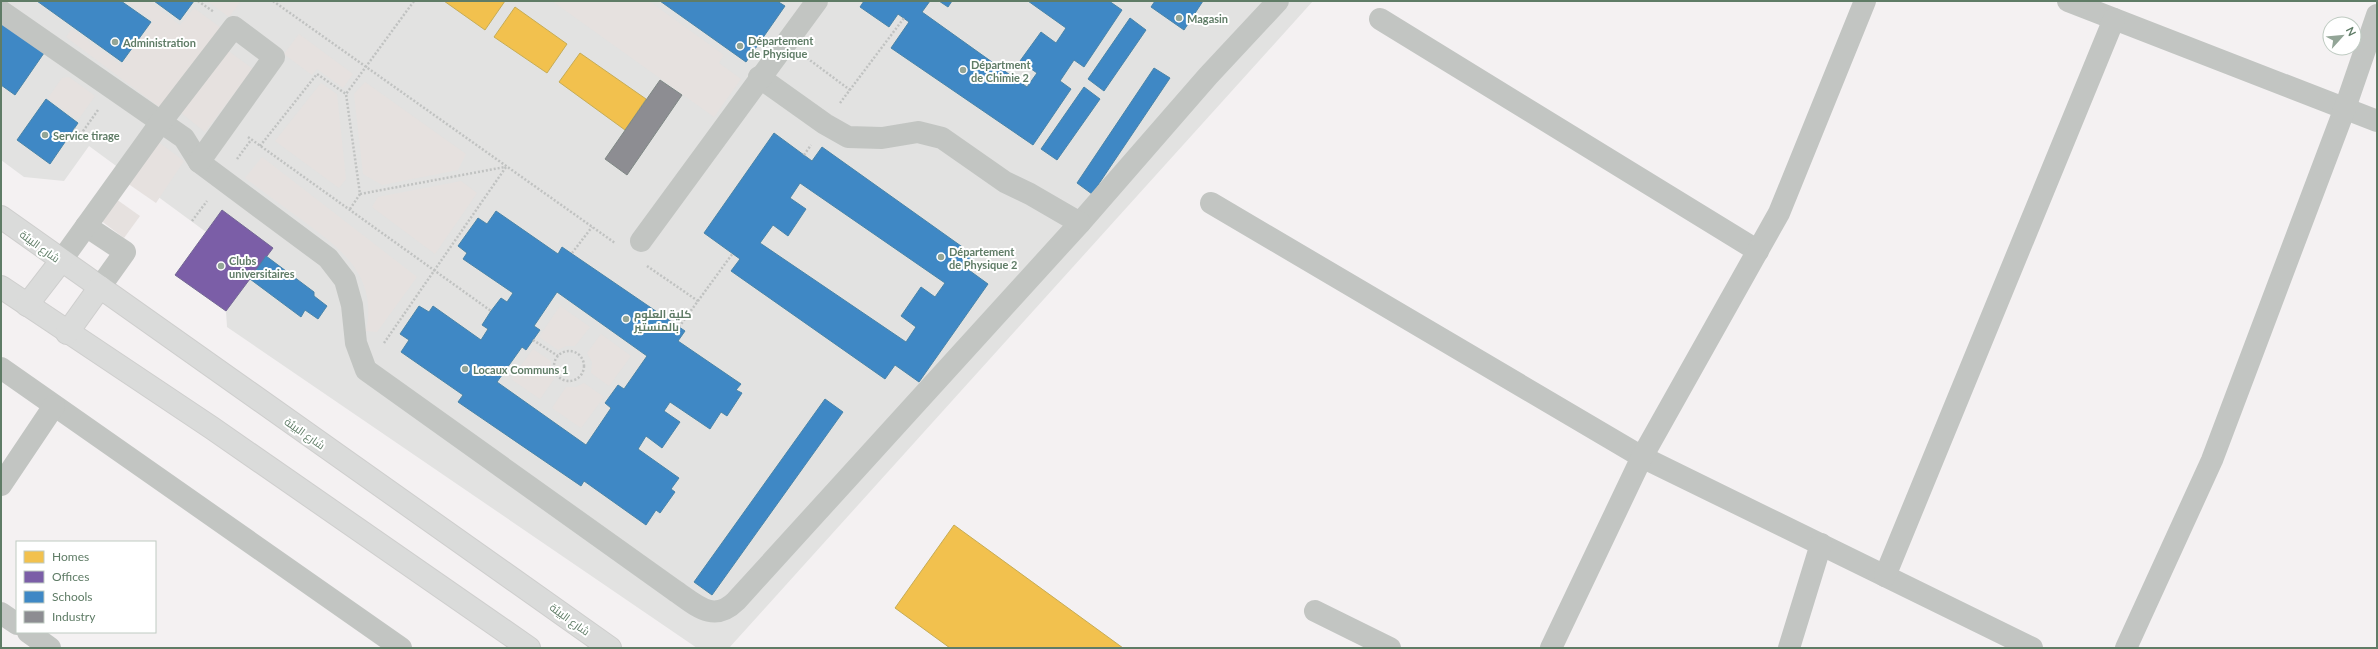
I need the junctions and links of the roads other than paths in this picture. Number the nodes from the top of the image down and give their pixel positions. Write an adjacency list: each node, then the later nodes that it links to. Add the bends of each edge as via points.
1 (817, 1): 9 (street)
2 (1278, 1): 16 (street, via 1208,76)
3 (1865, 1): 19 (street, via 1779,213)
4 (2068, 1): 8 (street)
5 (1, 11): 12 (street)
6 (2377, 15): 10 (street)
7 (1380, 19): 19 (street)
8 (2114, 19): 10 (street); 30 (street)
9 (759, 77): 16 (street, via 825,124 848,137 882,138 918,132 942,138 1005,182); 18 (street)
10 (2345, 108): 11 (street); 43 (street, via 2212,460)
11 (2377, 120)
12 (162, 122): 13 (street, via 184,138); 13 (street, via 234,27 274,57); 17 (street)
13 (200, 162): 16 (street, via 328,258 337,269 345,280 352,305 356,343 366,370 705,611 722,611 736,601)
14 (1211, 203): 27 (street)
15 (1, 217): 20 (main road, شارع البيئة)
16 (1080, 223)
17 (86, 226): 20 (street); 22 (street, via 125,252)
18 (641, 251)
19 (1758, 251): 27 (street)
20 (61, 261): 22 (main road, شارع البيئة); 23 (main road)
21 (1, 287): 23 (main road)
22 (100, 287): 24 (main road); 38 (main road, شارع البيئة)
23 (27, 305): 24 (main road)
24 (67, 333): 37 (main road, via 212,428)
25 (1, 368): 26 (street)
26 (54, 406): 28 (street); 36 (street)
27 (1642, 457): 29 (street); 40 (street)
28 (1, 485)
29 (1821, 544): 30 (street); 41 (street)
30 (1885, 576): 42 (street)
31 (1315, 611): 39 (street)
32 (1, 613): 33 (street)
33 (16, 623)
34 (29, 633): 35 (street)
35 (50, 648)
36 (401, 648)
37 (529, 648)
38 (610, 648)
39 (1390, 648)
40 (1551, 648)
41 (1789, 648)
42 (2032, 648)
43 (2126, 648)

